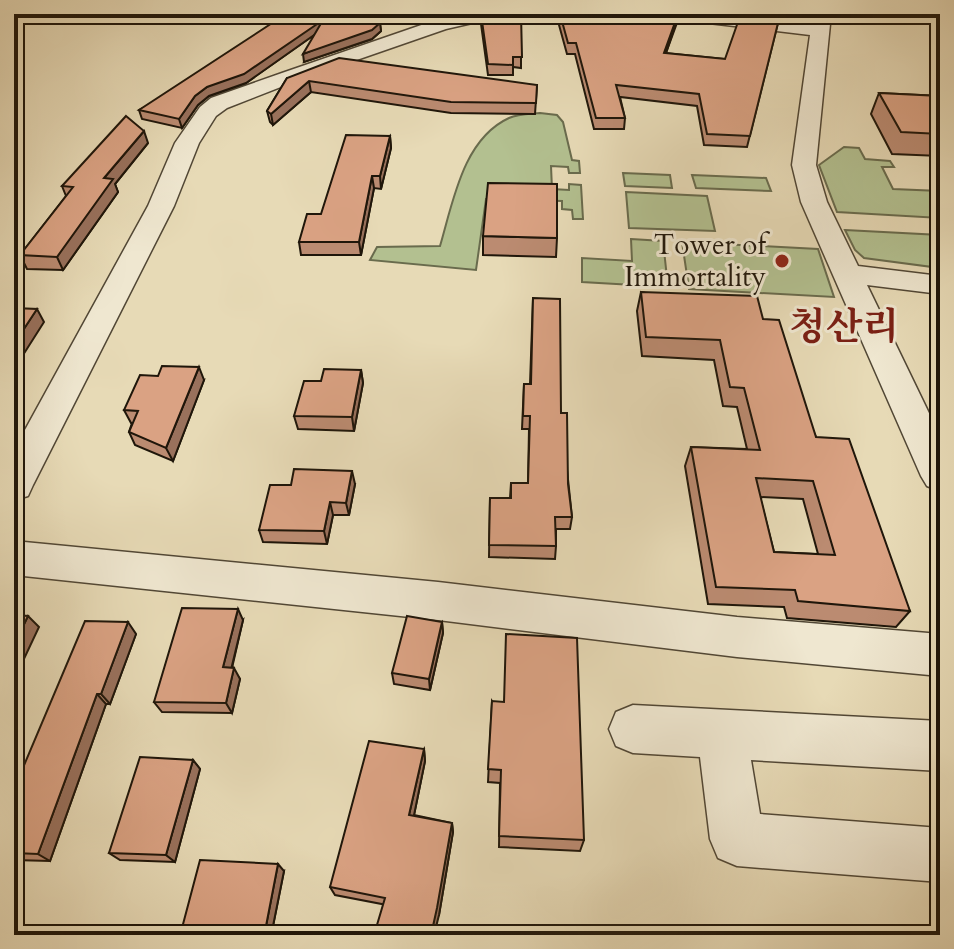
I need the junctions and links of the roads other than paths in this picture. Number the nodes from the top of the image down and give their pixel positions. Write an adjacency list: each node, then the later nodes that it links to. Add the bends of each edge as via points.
1 (487, 14): 7 (street, via 289,77 208,112 187,143 161,206)
2 (683, 14): 3 (street)
3 (821, 22): 4 (street, via 804,165 814,202)
4 (848, 274): 5 (street); 6 (street)
5 (940, 285)
6 (940, 476)
7 (14, 485)
8 (14, 558): 9 (street)
9 (940, 655)
10 (633, 729): 11 (street)
11 (722, 735): 12 (street); 13 (street, via 737,839)
12 (940, 746)
13 (940, 855)

